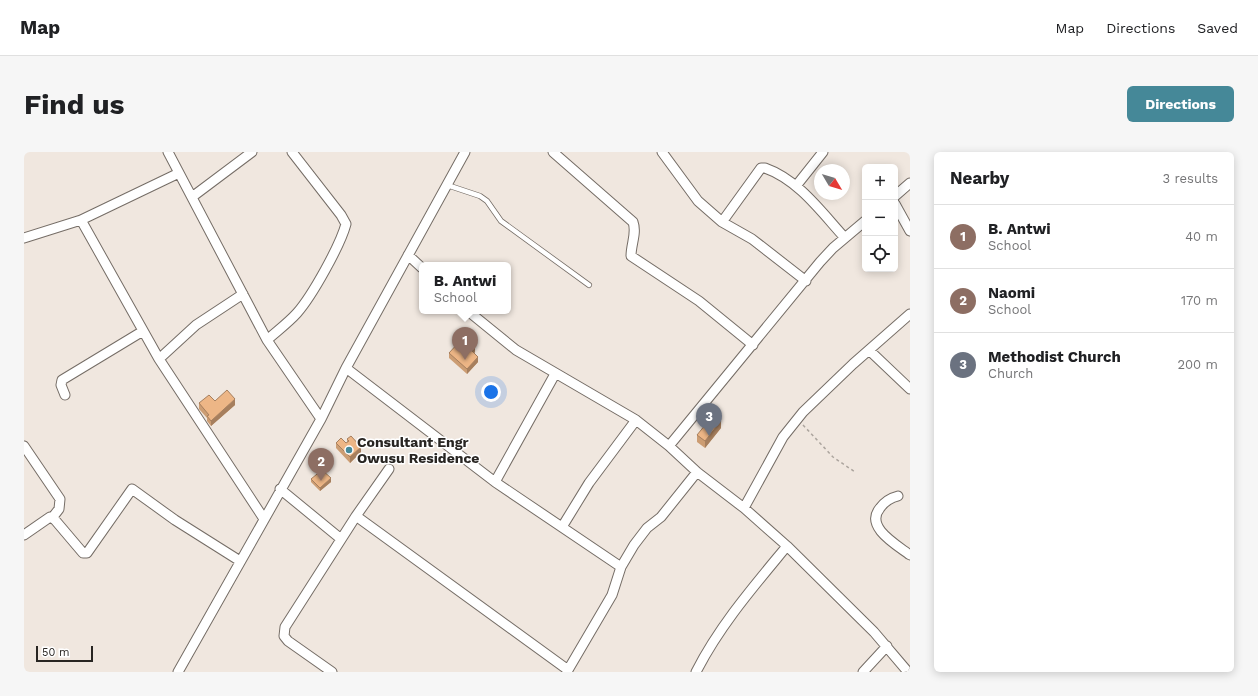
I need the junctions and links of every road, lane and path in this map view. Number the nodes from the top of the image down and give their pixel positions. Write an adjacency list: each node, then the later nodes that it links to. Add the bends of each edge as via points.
1 (168, 152): 8 (street)
2 (252, 152): 13 (street)
3 (292, 152): 29 (street, via 346,224 343,236 306,302)
4 (465, 152): 10 (street)
5 (553, 152): 30 (street, via 633,222 636,229 631,256 699,301)
6 (662, 152): 16 (street, via 698,201)
7 (823, 152): 11 (street)
8 (179, 173): 13 (street); 15 (street)
9 (910, 184): 12 (street)
10 (447, 185): 21 (street); 24 (lane, via 480,196 502,221)
11 (796, 186): 16 (street, via 771,170 761,168); 20 (street)
12 (898, 194)
13 (192, 197): 25 (street)
14 (898, 209): 18 (street)
15 (81, 220): 19 (street); 28 (street)
16 (722, 222): 23 (street, via 752,238)
17 (862, 224): 20 (street)
18 (910, 231)
19 (24, 238)
20 (845, 238): 23 (street, via 833,248)
21 (408, 255): 22 (street); 33 (street)
22 (419, 265)
23 (806, 281): 30 (street)
24 (589, 285)
25 (243, 294): 29 (street); 32 (street, via 196,325)
26 (472, 314): 34 (street, via 516,350)
27 (910, 314): 31 (street)
28 (143, 330): 32 (street); 36 (street, via 62,380)
29 (267, 340): 37 (street)
30 (753, 345): 41 (street)
31 (870, 351): 35 (street); 38 (street, via 823,392)
32 (159, 359): 51 (street)
33 (346, 368): 37 (street); 45 (street)
34 (555, 374): 39 (street); 45 (street)
35 (910, 389)
36 (65, 395)
37 (321, 419): 46 (street)
38 (797, 419): 44 (path, via 833,457); 48 (street, via 783,437)
39 (636, 420): 41 (street); 52 (street, via 589,483)
40 (24, 446): 50 (street, via 60,499 59,509)
41 (669, 446): 43 (street)
42 (389, 469): 49 (street)
43 (697, 472): 48 (street); 58 (street, via 661,517 647,528)
44 (856, 472)
45 (495, 482): 52 (street)
46 (280, 489): 51 (street); 54 (street)
47 (898, 496): 56 (street, via 886,501 875,517 883,534)
48 (744, 508): 55 (street)
49 (356, 516): 54 (street); 60 (street)
50 (52, 518): 53 (street, via 46,518); 57 (street, via 78,548 87,553 132,489)
51 (264, 519): 57 (street)
52 (562, 527): 58 (street)
53 (24, 535)
54 (340, 539): 62 (street, via 290,617 284,636)
55 (787, 546): 59 (street, via 844,600); 63 (street, via 744,598)
56 (910, 555)
57 (240, 561): 61 (street)
58 (621, 567): 60 (street, via 612,595)
59 (886, 646): 64 (street); 65 (street)
60 (568, 671)
61 (178, 672)
62 (332, 672)
63 (696, 672)
64 (863, 672)
65 (908, 672)

